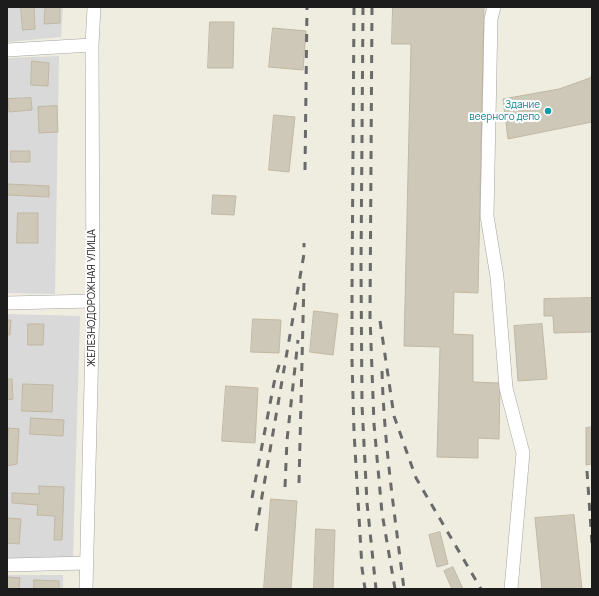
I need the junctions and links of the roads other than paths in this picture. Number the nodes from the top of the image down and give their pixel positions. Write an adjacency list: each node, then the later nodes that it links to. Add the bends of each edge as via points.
1 (94, 7): 3 (street, ЖЕЛЕЗНОДОРОЖНАЯ УЛИЦА)
2 (494, 7): 10 (street, via 491,19 488,216 497,277 506,388 523,453)
3 (92, 45): 4 (street); 5 (street, ЖЕЛЕЗНОДОРОЖНАЯ УЛИЦА)
4 (7, 50)
5 (93, 301): 6 (street); 7 (street, ЖЕЛЕЗНОДОРОЖНАЯ УЛИЦА)
6 (7, 303)
7 (87, 563): 8 (street); 9 (street, ЖЕЛЕЗНОДОРОЖНАЯ УЛИЦА)
8 (7, 565)
9 (86, 589)
10 (511, 589)

